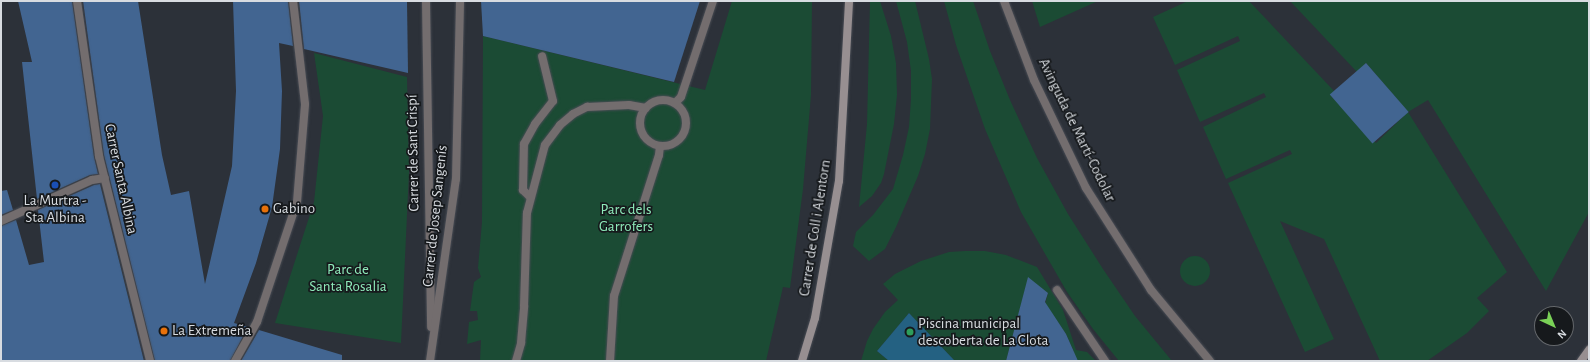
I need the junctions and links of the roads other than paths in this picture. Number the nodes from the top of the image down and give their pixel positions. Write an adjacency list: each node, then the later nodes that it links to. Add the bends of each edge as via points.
1 (77, 1): 12 (street, Carrer Santa Albina, via 99,156)
2 (293, 1): 19 (street, via 306,104 297,202 257,322)
3 (426, 1): 17 (street, Carrer de Sant Crispí)
4 (460, 1): 17 (street, Carrer de Josep Sangenís, via 456,179)
5 (713, 1): 9 (street, via 681,97)
6 (849, 1): 23 (street, Carrer de Coll i Alentorn, via 839,181 815,318)
7 (1004, 1): 25 (street, Avinguda de Martí-Codolar, via 1034,80 1086,188 1151,290)
8 (542, 56): 13 (street, via 553,101 535,124 524,144 523,190)
9 (675, 103): 10 (street, via 662,100); 11 (street, via 684,112 685,131 678,141)
10 (646, 108): 11 (street, via 640,121 643,135 653,144); 13 (street, via 629,105 588,107 560,124 545,145)
11 (660, 146): 22 (street, via 614,296)
12 (105, 178): 14 (street, via 92,180); 18 (street, Carrer Santa Albina)
13 (530, 198): 21 (street, via 521,343)
14 (1, 221)
15 (1057, 290): 24 (street)
16 (1589, 350): 26 (street)
17 (432, 352): 20 (street, Carrer de Josep Sangenís)
18 (150, 361)
19 (235, 361)
20 (430, 361)
21 (516, 361)
22 (610, 361)
23 (802, 361)
24 (1105, 361)
25 (1210, 361)
26 (1581, 361)

